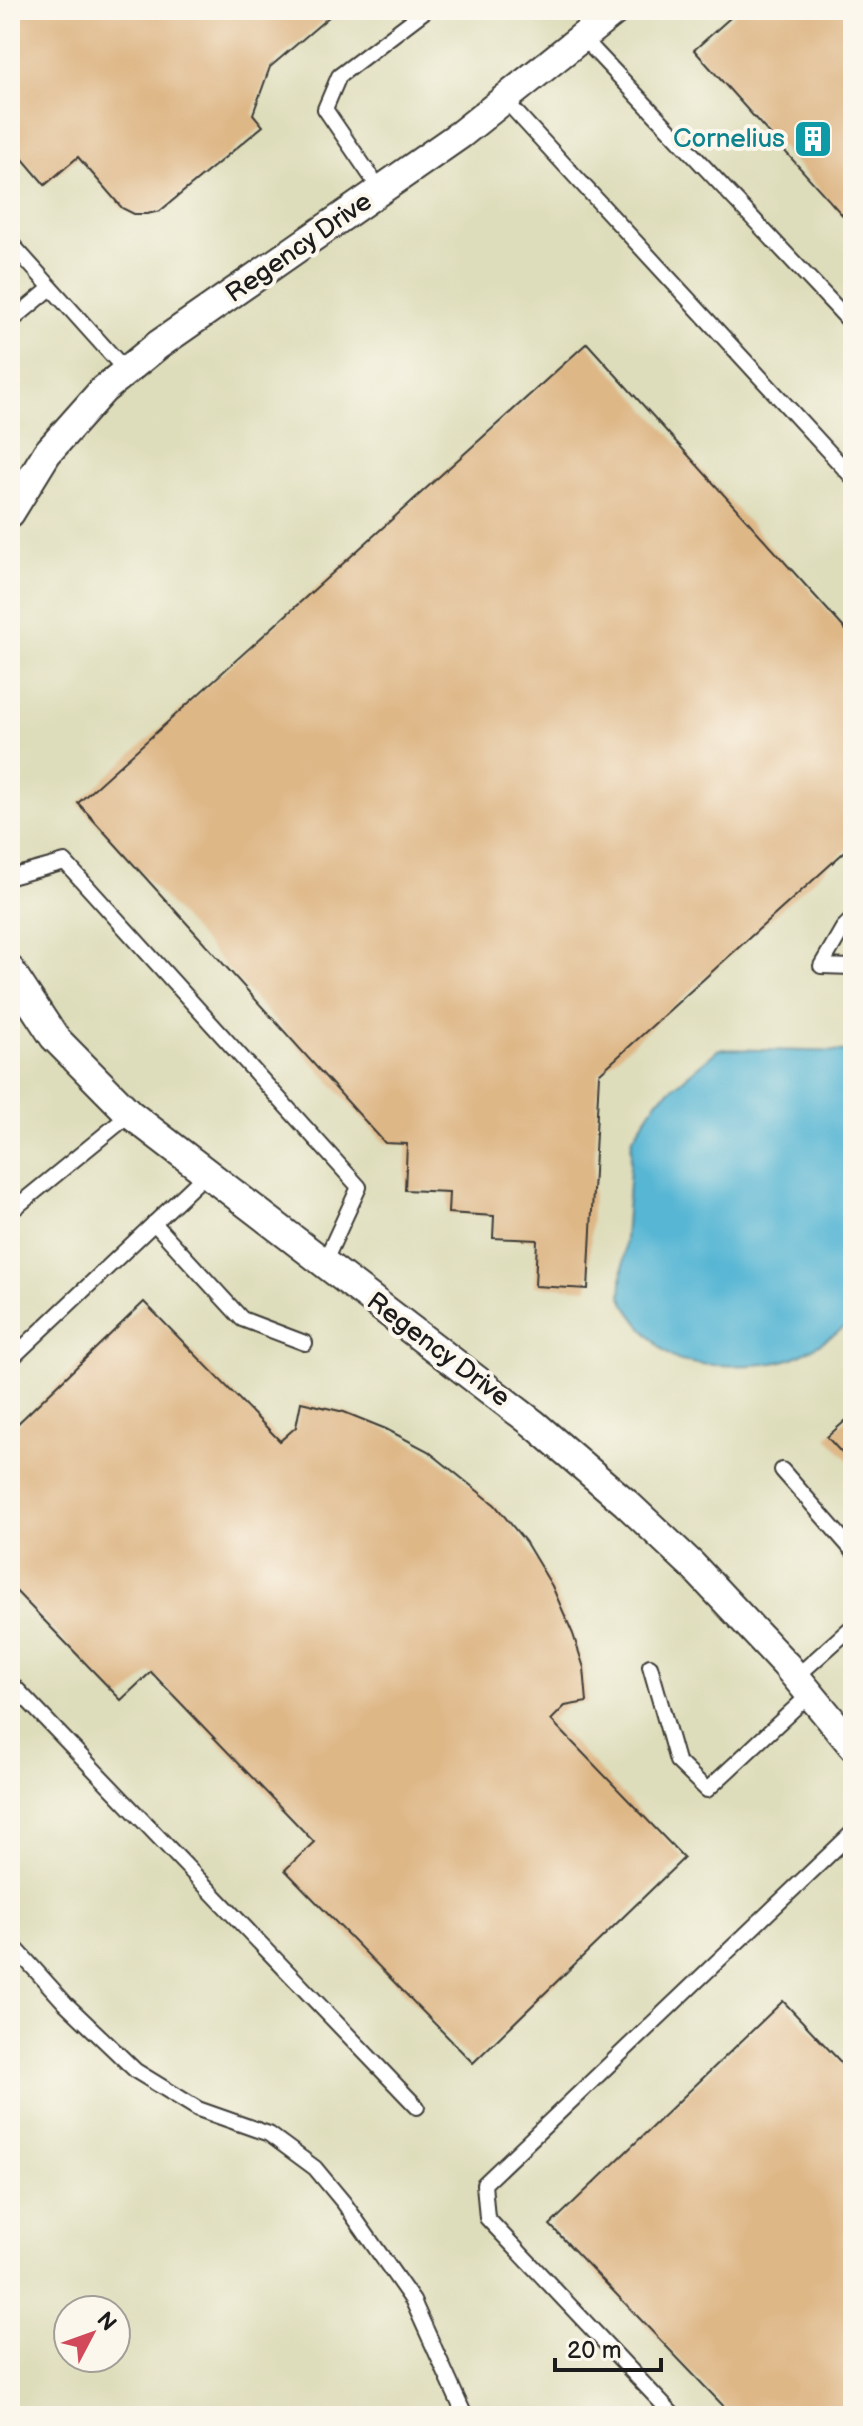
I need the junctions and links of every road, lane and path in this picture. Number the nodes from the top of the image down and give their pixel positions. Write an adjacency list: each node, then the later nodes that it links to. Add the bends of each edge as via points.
1 (426, 10): 5 (lane, via 339,76 325,109)
2 (616, 10): 3 (street, Regency Drive)
3 (582, 37): 4 (street, Regency Drive); 9 (lane)
4 (504, 99): 5 (street, Regency Drive); 11 (lane)
5 (381, 191): 10 (street, Regency Drive)
6 (10, 242): 7 (lane)
7 (51, 288): 8 (lane); 10 (lane)
8 (10, 322)
9 (853, 325)
10 (126, 371): 12 (street, Regency Drive, via 47,453)
11 (853, 478)
12 (10, 513)
13 (10, 877): 21 (lane, via 65,862 359,1187)
14 (853, 918): 15 (lane, via 821,966)
15 (853, 967)
16 (10, 970): 17 (street, Regency Drive, via 54,1037)
17 (130, 1114): 18 (street, Regency Drive); 19 (lane)
18 (207, 1173): 20 (lane); 21 (street, Regency Drive)
19 (10, 1212)
20 (154, 1223): 22 (lane, via 242,1319); 23 (lane)
21 (324, 1263): 29 (street, Regency Drive, via 534,1424 626,1503 692,1565)
22 (305, 1343)
23 (10, 1360)
24 (782, 1470): 25 (lane)
25 (853, 1551)
26 (853, 1626): 29 (lane)
27 (650, 1666): 29 (lane, via 677,1761 707,1790)
28 (10, 1682): 33 (lane)
29 (803, 1686): 30 (street, Regency Drive)
30 (853, 1746)
31 (853, 1832): 35 (lane, via 484,2184 487,2218)
32 (10, 1942): 34 (lane, via 136,2071 198,2109 269,2134 315,2168 413,2301)
33 (417, 2107)
34 (465, 2416)
35 (674, 2416)

